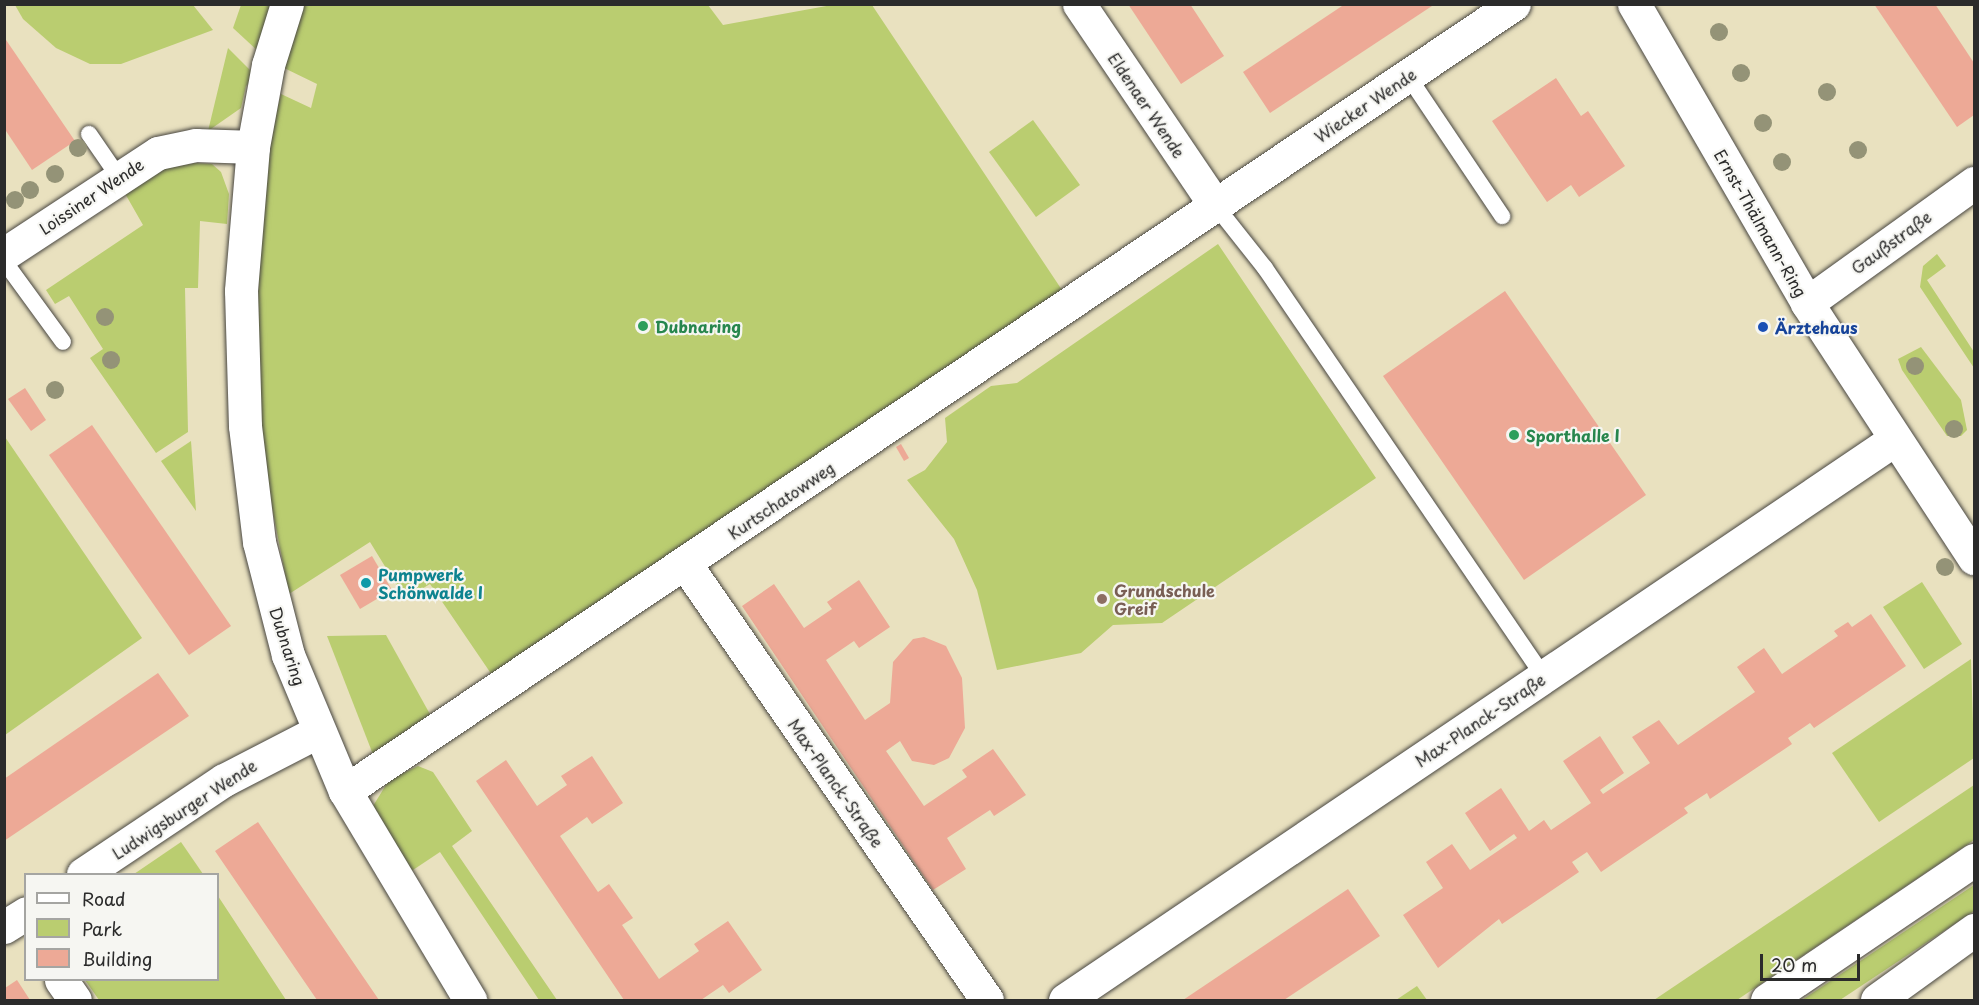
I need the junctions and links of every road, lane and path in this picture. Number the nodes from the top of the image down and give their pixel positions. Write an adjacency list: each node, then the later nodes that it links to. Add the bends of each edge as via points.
1 (287, 4): 7 (street, Dubnaring, via 265,77)
2 (1079, 4): 10 (street, Eldenaer Wende)
3 (1514, 4): 5 (street, Wiecker Wende)
4 (1634, 4): 14 (street, Ernst-Thälmann-Ring)
5 (1408, 76): 10 (street, Wiecker Wende); 11 (lane)
6 (89, 134): 8 (lane)
7 (253, 147): 8 (street, Loissiner Wende, via 196,145 158,153); 20 (street, Dubnaring, via 242,291 245,426 262,554 288,655)
8 (118, 176): 12 (street, Loissiner Wende)
9 (1974, 183): 14 (street, Gaußstraße)
10 (1215, 205): 18 (street, Kurtschatowweg); 19 (lane, via 1315,340)
11 (1502, 216)
12 (4, 254)
13 (4, 261): 15 (lane)
14 (1808, 303): 16 (street, Ernst-Thälmann-Ring)
15 (63, 342)
16 (1895, 439): 17 (street, Ernst-Thälmann-Ring); 19 (street, Max-Planck-Straße)
17 (1974, 558)
18 (686, 565): 21 (street, Kurtschatowweg); 28 (street, Max-Planck-Straße)
19 (1544, 677): 29 (street, Max-Planck-Straße)
20 (319, 731): 21 (street, Dubnaring); 23 (street, Ludwigsburger Wende, via 224,780)
21 (345, 791): 27 (street, Dubnaring)
22 (1974, 860): 30 (street)
23 (84, 873)
24 (1974, 930): 31 (street)
25 (62, 981): 26 (street)
26 (75, 1000)
27 (470, 1000)
28 (987, 1000)
29 (1065, 1000)
30 (1767, 1000)
31 (1877, 1000)

